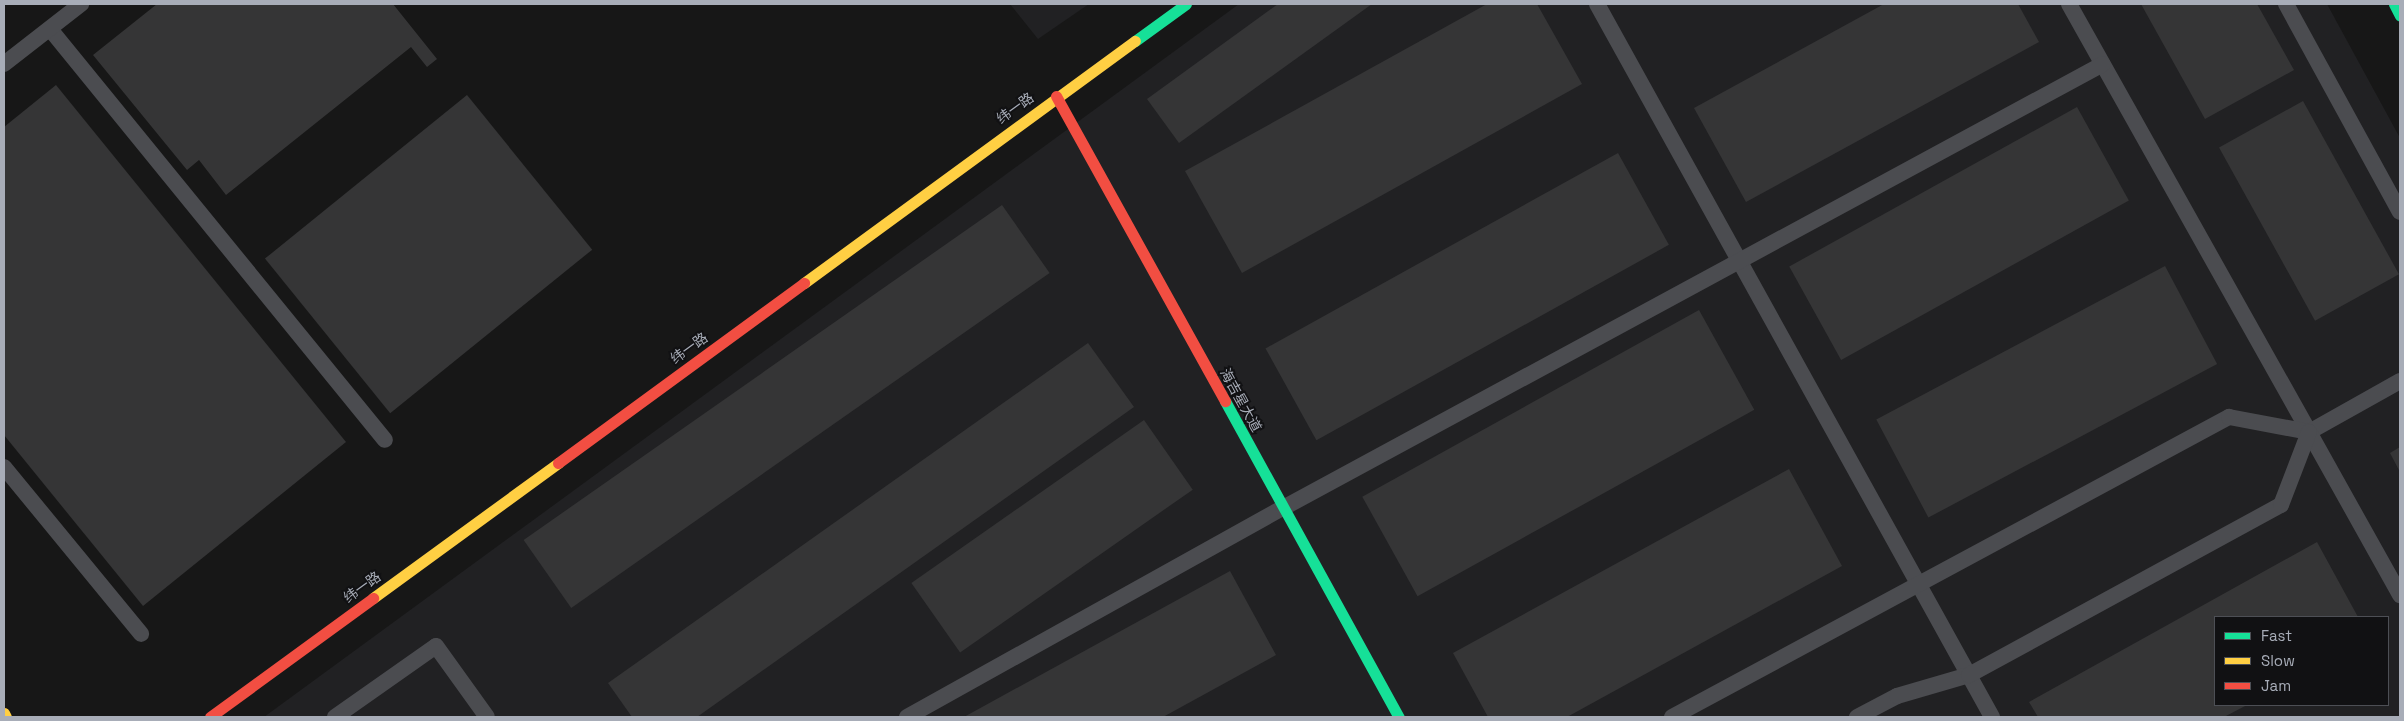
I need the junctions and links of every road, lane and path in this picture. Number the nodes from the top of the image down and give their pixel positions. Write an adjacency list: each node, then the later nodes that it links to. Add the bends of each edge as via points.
1 (81, 4): 8 (lane)
2 (1186, 4): 11 (street, 纬一路)
3 (1597, 4): 13 (lane)
4 (2070, 4): 10 (lane)
5 (2286, 4): 12 (lane)
6 (2394, 4): 7 (street)
7 (2400, 16)
8 (50, 29): 9 (lane); 16 (lane)
9 (4, 64)
10 (2103, 64): 13 (lane); 15 (lane)
11 (1056, 96): 18 (street, 海吉星大道); 25 (street, 纬一路)
12 (2400, 212)
13 (1740, 261): 18 (lane); 19 (lane)
14 (2400, 381): 15 (lane)
15 (2309, 432): 19 (lane, via 2229,417); 20 (lane); 22 (lane, via 2281,505)
16 (385, 440)
17 (4, 467): 21 (lane)
18 (1283, 508): 28 (lane); 29 (street, 海吉星大道)
19 (1919, 584): 22 (lane); 30 (lane)
20 (2400, 595)
21 (141, 634)
22 (1969, 675): 31 (lane, via 1897,696); 32 (lane)
23 (4, 713): 24 (street)
24 (6, 717)
25 (210, 717)
26 (335, 717): 27 (lane, via 436,646)
27 (487, 717)
28 (907, 717)
29 (1398, 717)
30 (1672, 717)
31 (1857, 717)
32 (1992, 717)

